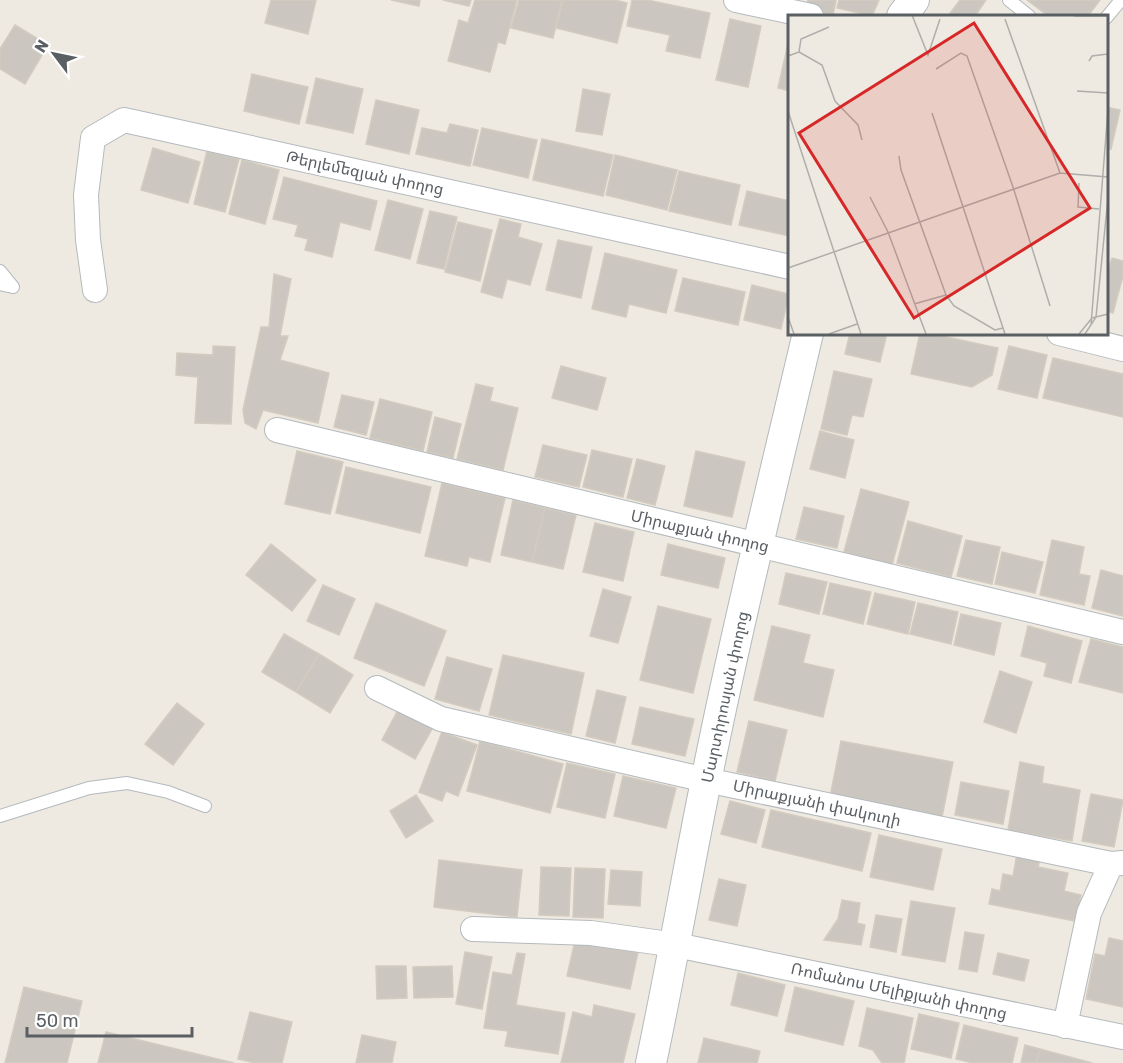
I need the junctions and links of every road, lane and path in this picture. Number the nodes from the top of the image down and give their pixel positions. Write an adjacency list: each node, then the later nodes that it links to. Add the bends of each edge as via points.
1 (735, 0): 5 (street)
2 (914, 0): 6 (street)
3 (1008, 0): 7 (lane)
4 (1120, 0): 8 (lane)
5 (807, 15)
6 (903, 15)
7 (1028, 15)
8 (1108, 17)
9 (788, 267): 12 (street, Թերլեմեզյան փողոց, via 124,120 93,138 86,195)
10 (0, 271): 11 (lane, via 13,287)
11 (0, 284)
12 (95, 290)
13 (808, 334): 17 (street, Մարտիրոսյան փողոց)
14 (1063, 334): 15 (street)
15 (1123, 349)
16 (277, 430): 17 (street, Միրաքյան փողոց)
17 (758, 544): 18 (street, Միրաքյան փողոց); 20 (street, Մարտիրոսյան փողոց)
18 (1123, 632)
19 (377, 688): 20 (street, Միրաքյանի փակուղի, via 441,719)
20 (706, 780): 23 (street, Միրաքյանի փակուղի); 25 (street, Մարտիրոսյան փողոց)
21 (205, 806): 22 (lane, via 127,783 89,788)
22 (0, 816)
23 (1117, 863): 26 (street, via 1089,913)
24 (473, 928): 25 (street, Ռոմանոս Մելիքյանի փողոց, via 591,933)
25 (676, 945): 26 (street, Ռոմանոս Մելիքյանի փողոց); 28 (street, Մարտիրոսյան փողոց)
26 (1065, 1026): 27 (street, Ռոմանոս Մելիքյանի փողոց)
27 (1123, 1037)
28 (651, 1063)

